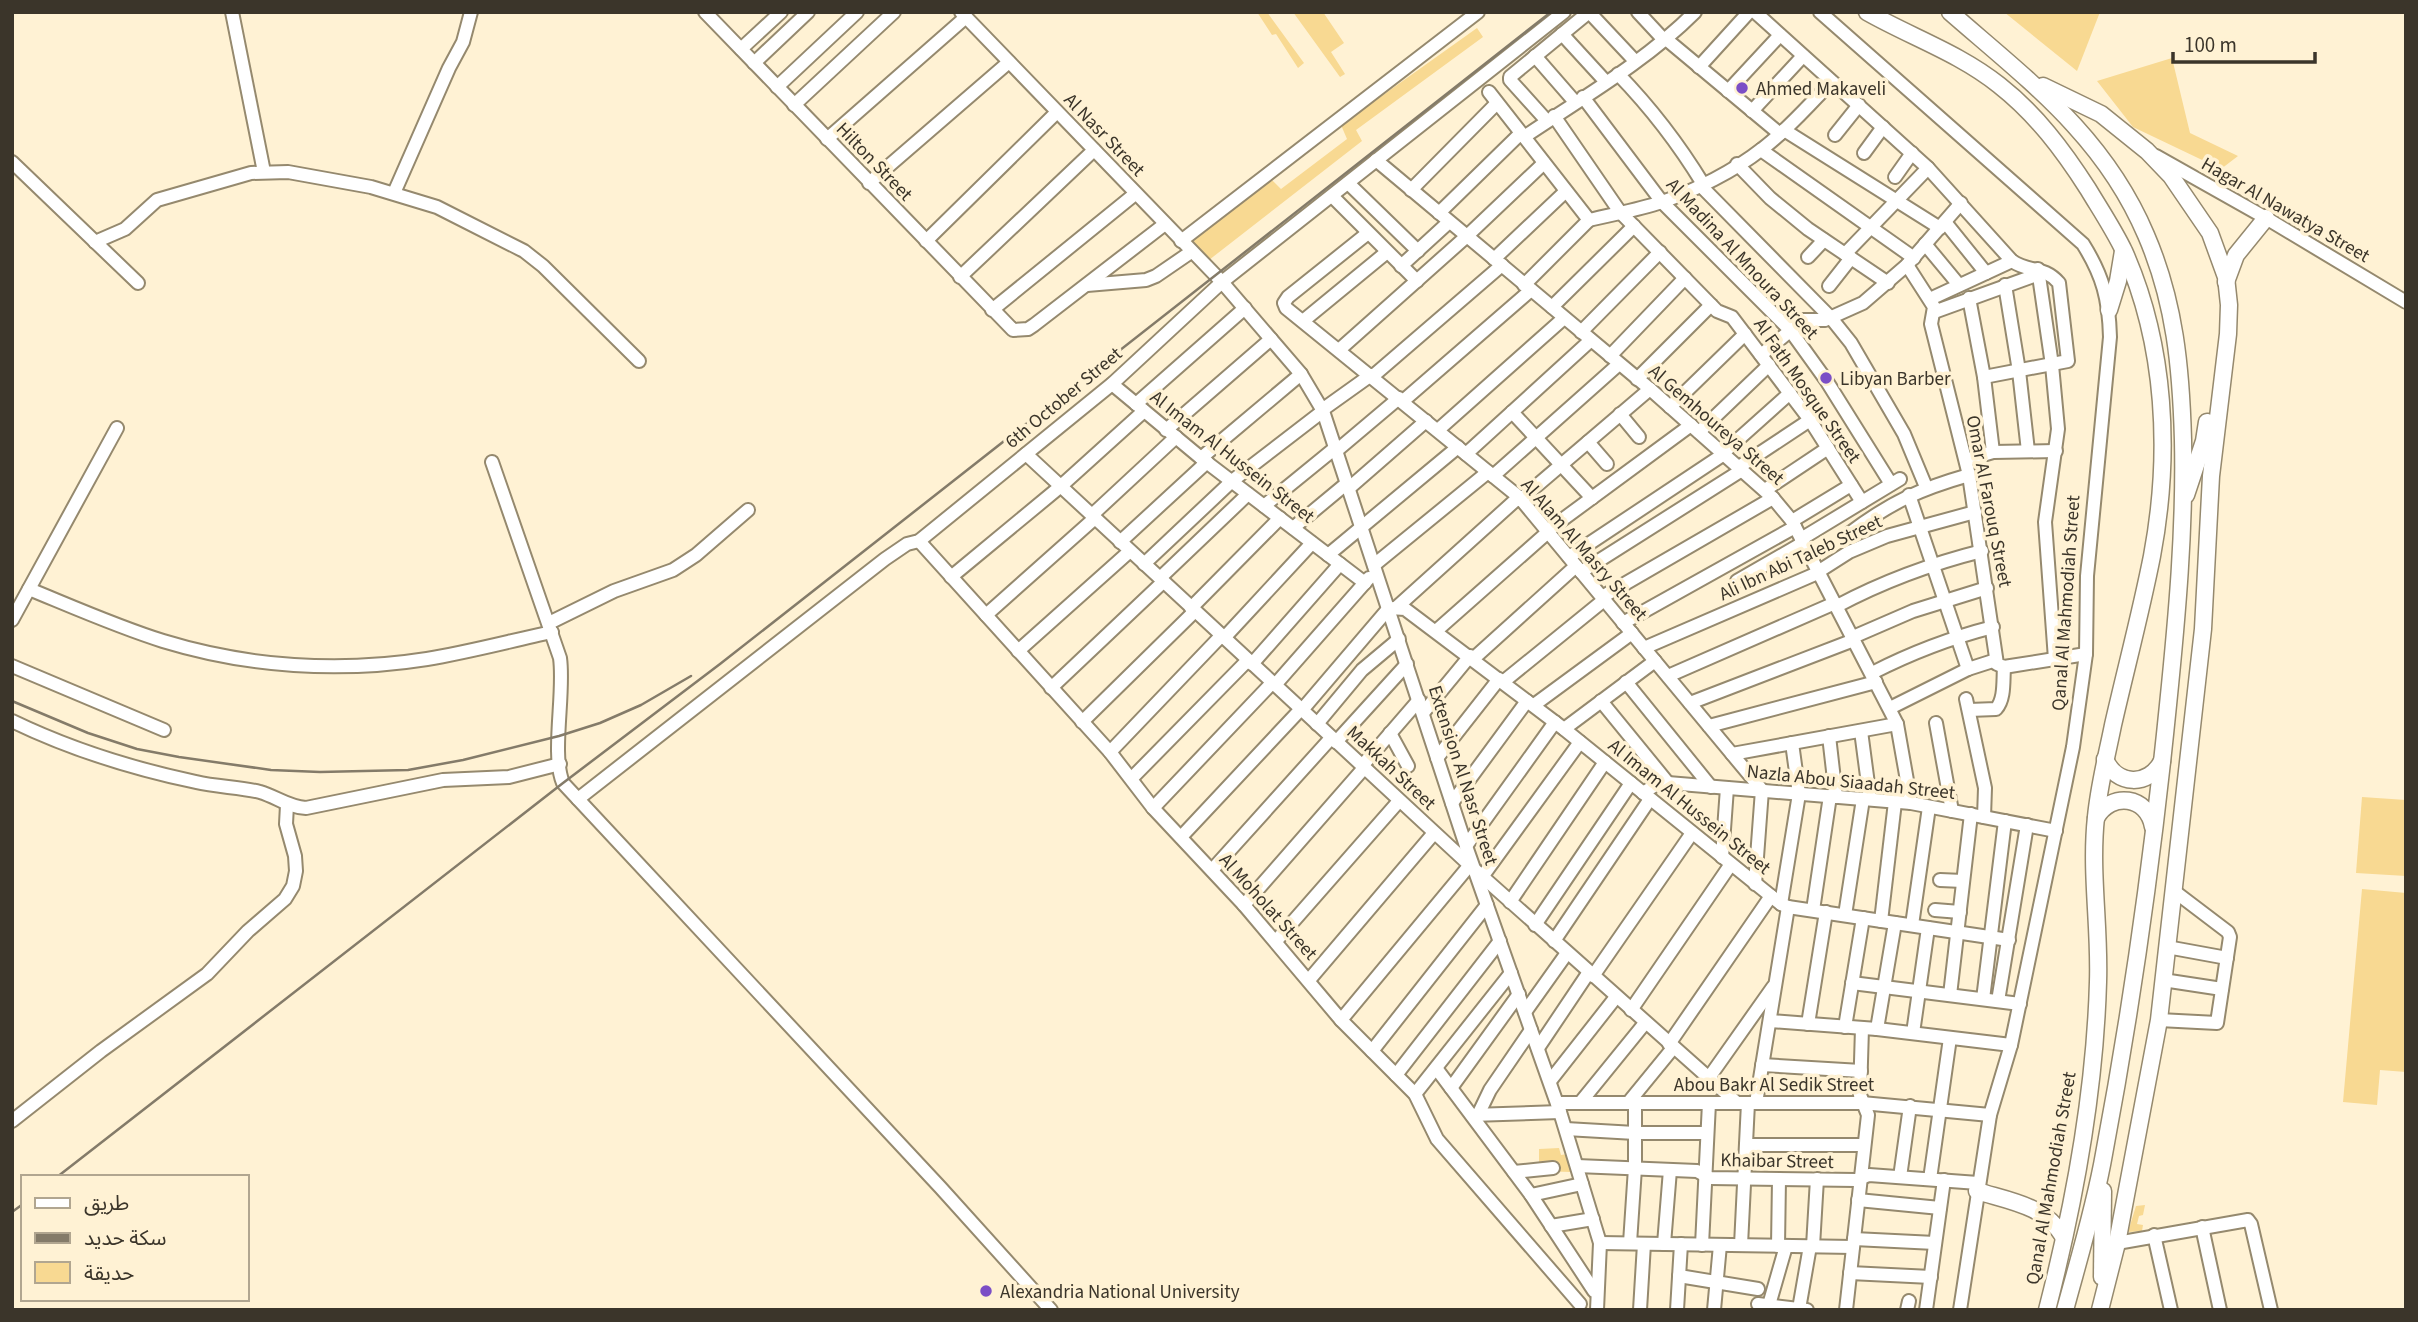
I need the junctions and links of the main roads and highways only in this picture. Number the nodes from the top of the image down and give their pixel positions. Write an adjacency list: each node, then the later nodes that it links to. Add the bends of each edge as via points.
1 (1867, 12): 5 (main road, Qanal Al Mahmodiah Street, via 1967,63 2026,108 2067,157)
2 (1951, 12): 3 (main road, Qanal Al Mahmodiah Street)
3 (2027, 78): 6 (main road, via 2101,114 2147,151 2202,220); 8 (main road, Qanal Al Mahmodiah Street, via 2095,148 2128,199 2154,254 2168,296 2179,360)
4 (2266, 218): 6 (main road, via 2243,245)
5 (2123, 251): 7 (main road); 10 (main road, Qanal Al Mahmodiah Street, via 2155,351 2161,466 2152,554)
6 (2226, 277): 8 (main road, via 2204,441); 16 (main road, via 2228,334 2211,476 2203,629 2159,1020 2117,1243)
7 (2109, 310)
8 (2184, 500): 9 (main road, Qanal Al Mahmodiah Street)
9 (2163, 758): 10 (main road, via 2149,777 2131,780 2115,774); 12 (main road, Qanal Al Mahmodiah Street)
10 (2105, 760): 11 (main road, Qanal Al Mahmodiah Street)
11 (2095, 820): 12 (main road, via 2106,806 2129,800 2148,813); 15 (main road, Qanal Al Mahmodiah Street, via 2096,1022 2085,1117)
12 (2154, 830): 13 (main road, Qanal Al Mahmodiah Street)
13 (2104, 1157): 16 (main road); 18 (main road, Qanal Al Mahmodiah Street)
14 (1977, 1187): 15 (main road, via 2041,1212)
15 (2063, 1236): 17 (main road, Qanal Al Mahmodiah Street)
16 (2100, 1306)
17 (2047, 1310)
18 (2065, 1310)

